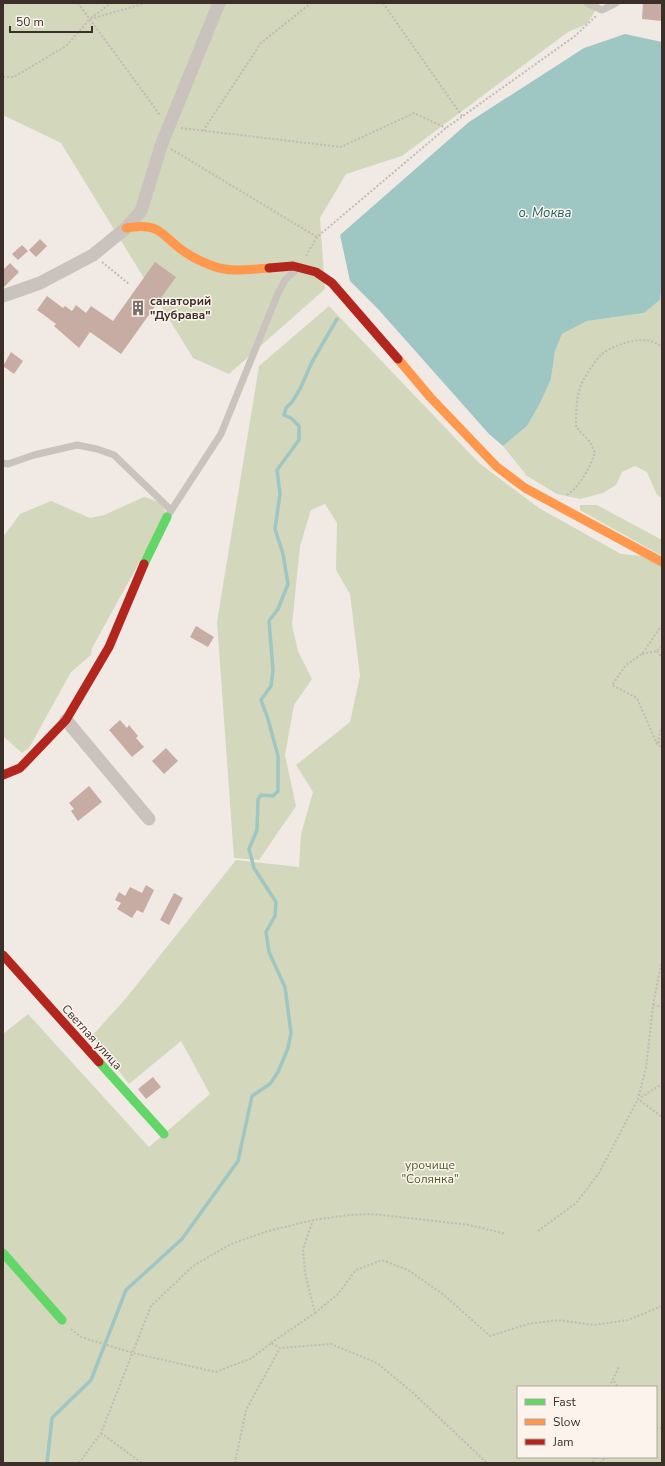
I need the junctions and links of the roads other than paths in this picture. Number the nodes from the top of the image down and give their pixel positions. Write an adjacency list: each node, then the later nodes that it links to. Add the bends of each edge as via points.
1 (219, 3): 4 (street, via 162,143 141,211)
2 (587, 3): 3 (lane, via 602,10)
3 (616, 3)
4 (126, 228): 5 (street, via 143,225 164,233 187,254 215,267 241,270 293,266); 6 (street, via 93,256 40,283)
5 (298, 268): 8 (lane, via 284,280 221,434); 9 (street, via 316,272 332,283 430,397 497,467 525,488)
6 (3, 296)
7 (3, 463): 8 (lane, via 8,464 77,446 98,450 114,456)
8 (169, 514): 10 (street, via 140,572 109,647)
9 (662, 562)
10 (66, 720): 11 (street, via 20,768); 12 (street)
11 (3, 775)
12 (149, 819)
13 (3, 955): 14 (street, Светлая улица)
14 (164, 1134)
15 (3, 1253): 16 (street)
16 (62, 1320)

